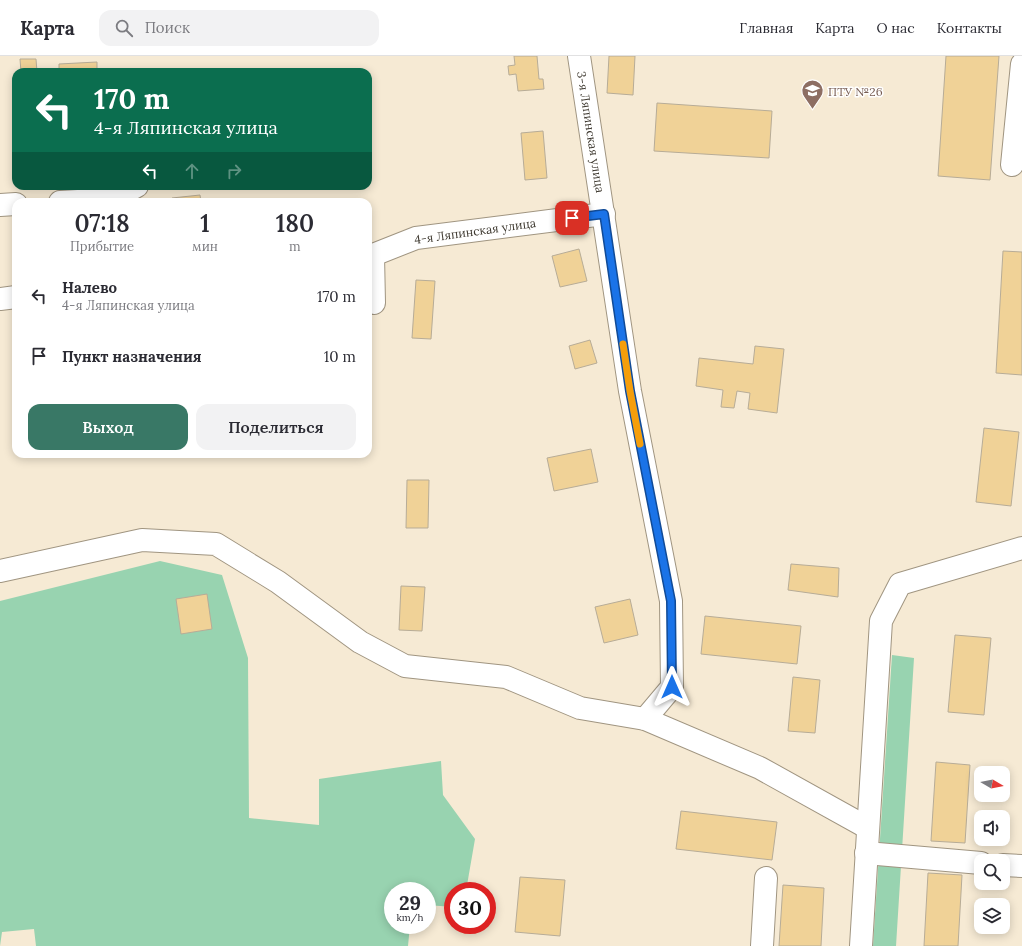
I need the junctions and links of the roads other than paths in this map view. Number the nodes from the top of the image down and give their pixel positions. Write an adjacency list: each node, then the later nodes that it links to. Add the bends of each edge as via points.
1 (579, 56): 8 (street, 3-я Ляпинская улица)
2 (1022, 64): 3 (street)
3 (1012, 165)
4 (130, 190): 5 (street)
5 (116, 198)
6 (12, 204): 7 (street)
7 (0, 205)
8 (604, 214): 9 (street, 4-я Ляпинская улица, via 416,238); 16 (street, 3-я Ляпинская улица, via 630,391 671,601 672,687)
9 (372, 255)
10 (372, 280): 13 (street, 4-я Ляпинская улица)
11 (12, 298): 12 (street)
12 (0, 299)
13 (374, 303)
14 (1022, 548): 17 (street, via 900,584 881,621)
15 (0, 571): 16 (street, via 142,540 216,544 278,582 360,642 405,666 506,677 580,708)
16 (645, 719): 17 (street, via 760,768)
17 (868, 828): 18 (street)
18 (866, 854): 19 (street); 24 (street)
19 (974, 862)
20 (1010, 865): 21 (street)
21 (1022, 866)
22 (766, 878): 23 (street)
23 (762, 946)
24 (861, 946)

